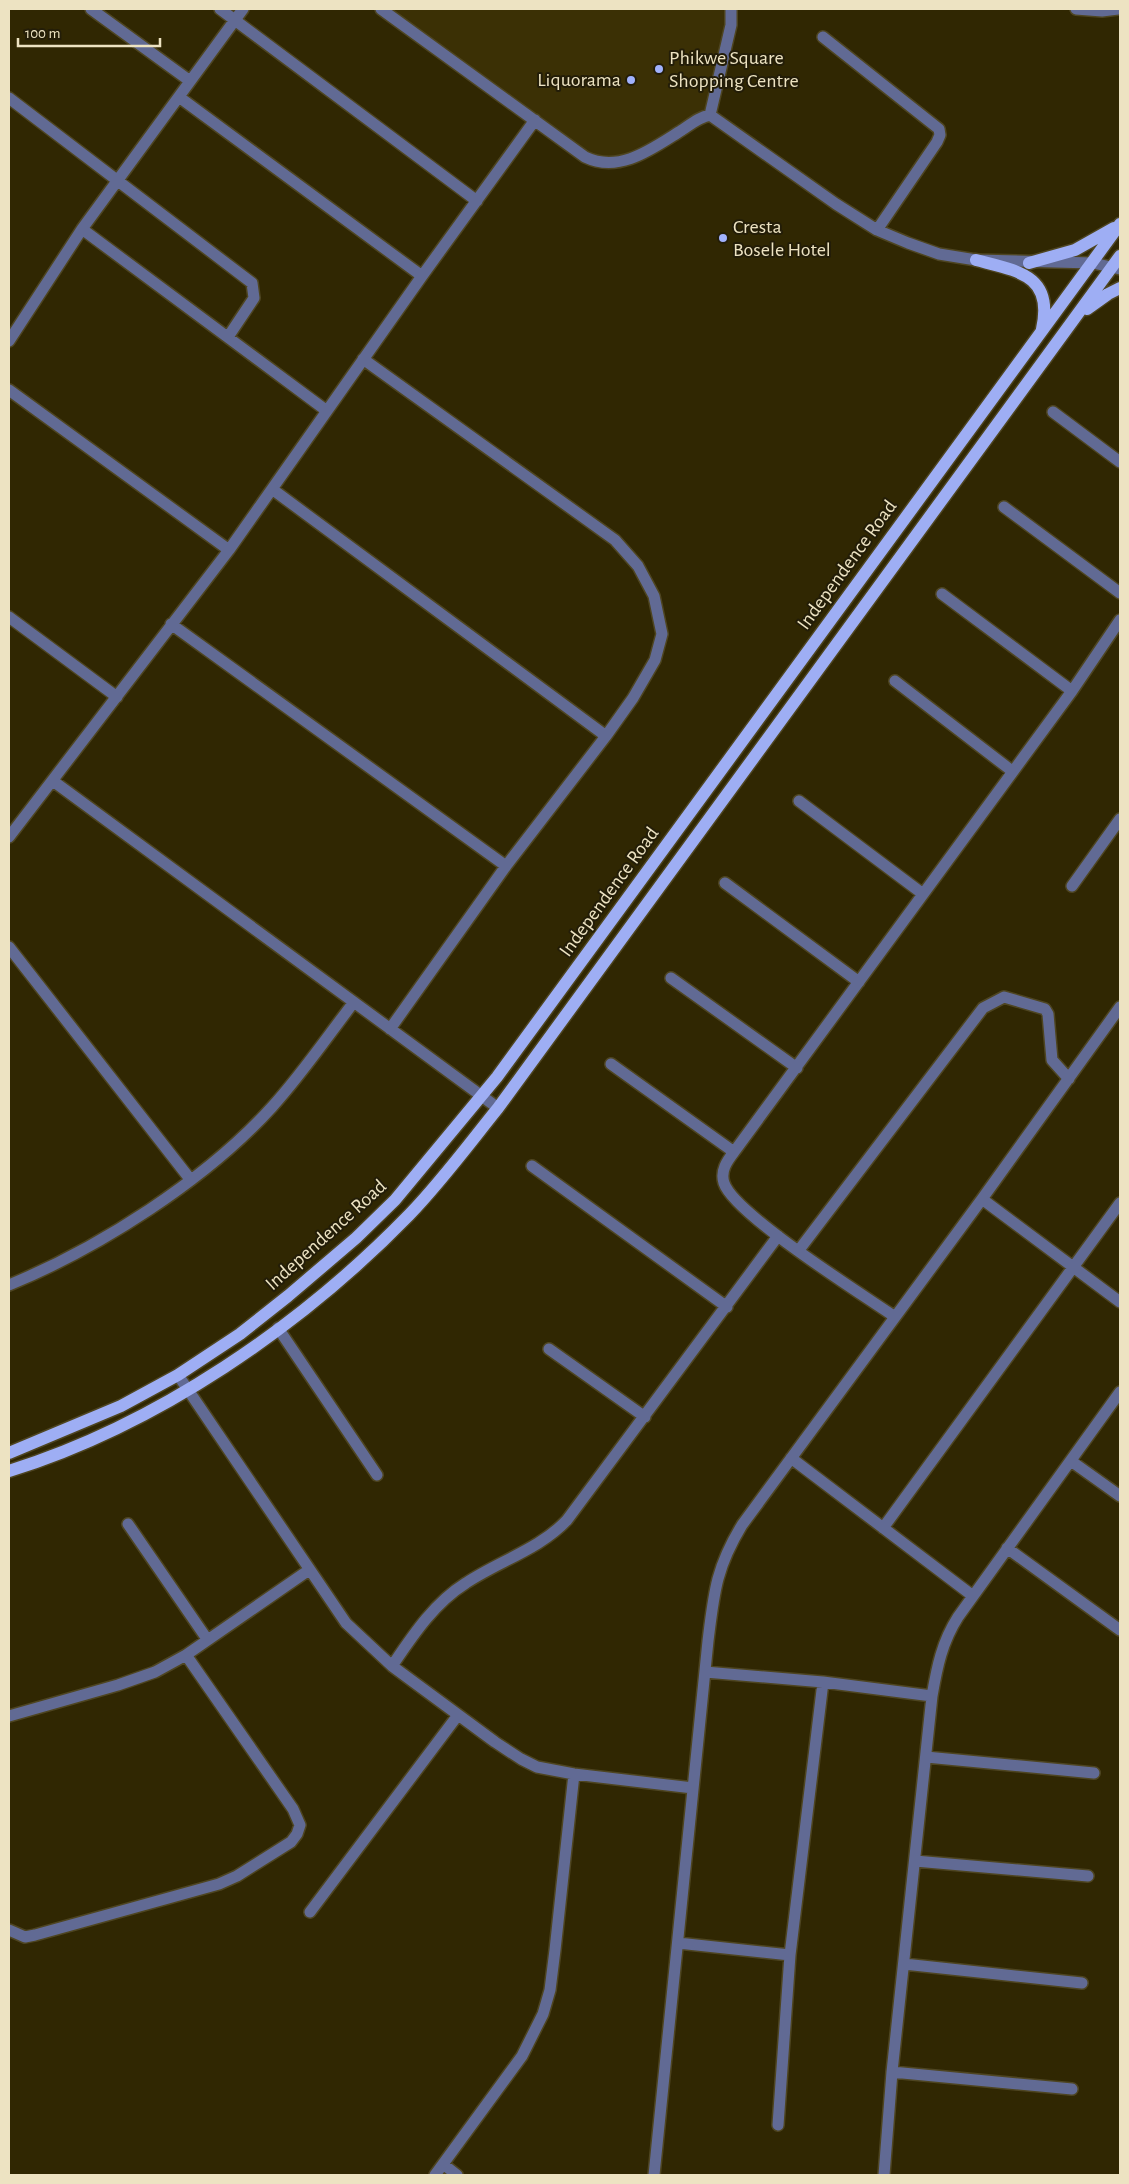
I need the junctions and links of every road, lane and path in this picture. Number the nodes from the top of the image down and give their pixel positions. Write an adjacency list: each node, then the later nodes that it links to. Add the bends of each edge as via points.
1 (91, 9): 10 (street)
2 (220, 9): 8 (street)
3 (243, 9): 8 (street)
4 (381, 9): 14 (street)
5 (732, 9): 13 (street)
6 (1076, 9): 7 (street)
7 (1118, 9)
8 (235, 20): 10 (street); 16 (street)
9 (823, 37): 19 (street, via 939,129 937,142)
10 (190, 82): 11 (street)
11 (179, 97): 15 (street); 24 (street)
12 (9, 98): 15 (street)
13 (710, 116): 14 (street, via 698,119 640,155 610,164 585,158); 19 (street)
14 (535, 120): 16 (street)
15 (119, 180): 18 (street); 28 (street, via 252,283 254,298)
16 (477, 201): 24 (street)
17 (1120, 224): 21 (main road, via 1075,250); 22 (main road, Independence Road)
18 (82, 229): 28 (street); 29 (street)
19 (877, 230): 20 (street, via 939,254)
20 (976, 260): 21 (street); 27 (main road, via 1024,273 1035,282 1045,301)
21 (1029, 262): 22 (street)
22 (1093, 263): 23 (street); 27 (main road, Independence Road)
23 (1118, 264): 26 (main road, Independence Road)
24 (422, 276): 30 (street)
25 (1120, 288): 26 (main road)
26 (1077, 316): 66 (main road, Independence Road)
27 (1042, 332): 65 (main road, Independence Road)
28 (228, 337): 32 (street)
29 (9, 341)
30 (363, 359): 32 (street); 46 (street, via 615,540 638,566 654,596 661,621 660,643 655,660 633,698)
31 (9, 390): 37 (street)
32 (328, 411): 35 (street)
33 (1053, 412): 34 (street)
34 (1120, 462)
35 (272, 490): 37 (street); 46 (street)
36 (1004, 507): 38 (street)
37 (229, 550): 42 (street)
38 (1120, 592)
39 (942, 594): 44 (street)
40 (9, 618): 45 (street)
41 (1120, 620): 44 (street)
42 (171, 624): 45 (street); 52 (street)
43 (895, 681): 47 (street)
44 (1072, 691): 47 (street)
45 (117, 697): 48 (street)
46 (606, 736): 52 (street)
47 (1012, 771): 55 (street)
48 (53, 781): 51 (street); 59 (street)
49 (799, 801): 55 (street)
50 (1120, 819): 54 (street)
51 (9, 837)
52 (506, 866): 61 (street)
53 (725, 883): 58 (street)
54 (1072, 886)
55 (923, 894): 58 (street)
56 (9, 947): 69 (street)
57 (671, 978): 63 (street)
58 (859, 982): 63 (street)
59 (354, 1002): 61 (street); 69 (street, via 272,1108 214,1162)
60 (1120, 1007): 64 (street)
61 (390, 1029): 65 (street)
62 (611, 1064): 67 (street)
63 (797, 1068): 67 (street)
64 (1069, 1079): 70 (street); 73 (street, via 1052,1060 1045,1009 1004,996 983,1008)
65 (481, 1096): 66 (street); 81 (main road, Independence Road, via 395,1200 356,1238 247,1328)
66 (498, 1108): 79 (main road, Independence Road, via 411,1214 372,1252)
67 (734, 1152): 72 (street, via 723,1172 723,1182 736,1202)
68 (532, 1166): 77 (street)
69 (190, 1179): 75 (street, via 134,1219 42,1272)
70 (982, 1199): 74 (street); 78 (street)
71 (1120, 1203): 74 (street)
72 (778, 1236): 73 (street); 77 (street)
73 (799, 1250): 78 (street)
74 (1073, 1267): 76 (street); 92 (street)
75 (9, 1285)
76 (1120, 1302)
77 (727, 1307): 84 (street)
78 (895, 1317): 86 (street)
79 (278, 1328): 82 (main road, Independence Road, via 252,1349); 89 (street)
80 (549, 1349): 84 (street)
81 (178, 1375): 82 (street); 85 (main road, Independence Road, via 120,1406)
82 (188, 1390): 88 (main road, Independence Road, via 77,1445); 94 (street)
83 (1120, 1392): 87 (street)
84 (645, 1417): 99 (street, via 562,1525 535,1545 483,1572 446,1598 410,1638)
85 (9, 1453)
86 (791, 1458): 92 (street); 100 (street, via 742,1525 721,1564)
87 (1071, 1461): 90 (street); 93 (street)
88 (9, 1471)
89 (377, 1475)
90 (1120, 1496)
91 (128, 1524): 97 (street)
92 (883, 1528): 95 (street)
93 (1007, 1548): 95 (street); 96 (street)
94 (309, 1570): 97 (street); 99 (street, via 346,1623)
95 (973, 1596): 102 (street, via 939,1654)
96 (1120, 1630)
97 (206, 1639): 98 (street)
98 (186, 1655): 104 (street, via 155,1672 118,1685); 112 (street, via 293,1809 300,1825 297,1834 291,1842 258,1865 219,1884 35,1935 25,1937)
99 (392, 1666): 103 (street)
100 (705, 1672): 101 (street); 108 (street)
101 (822, 1682): 102 (street); 114 (street)
102 (932, 1696): 105 (street)
103 (458, 1715): 107 (street, via 521,1759); 111 (street)
104 (9, 1716)
105 (926, 1757): 106 (street); 109 (street)
106 (1094, 1773)
107 (574, 1774): 108 (street); 120 (street, via 550,1990 543,2014 522,2056)
108 (693, 1788): 113 (street)
109 (915, 1861): 110 (street); 115 (street)
110 (1088, 1876)
111 (310, 1912)
112 (9, 1930)
113 (678, 1943): 114 (street); 123 (street)
114 (790, 1956): 119 (street)
115 (904, 1964): 116 (street); 117 (street)
116 (1082, 1983)
117 (892, 2072): 118 (street); 124 (street)
118 (1072, 2089)
119 (778, 2125)
120 (443, 2164): 121 (street); 122 (street)
121 (435, 2175)
122 (457, 2175)
123 (654, 2175)
124 (884, 2175)

